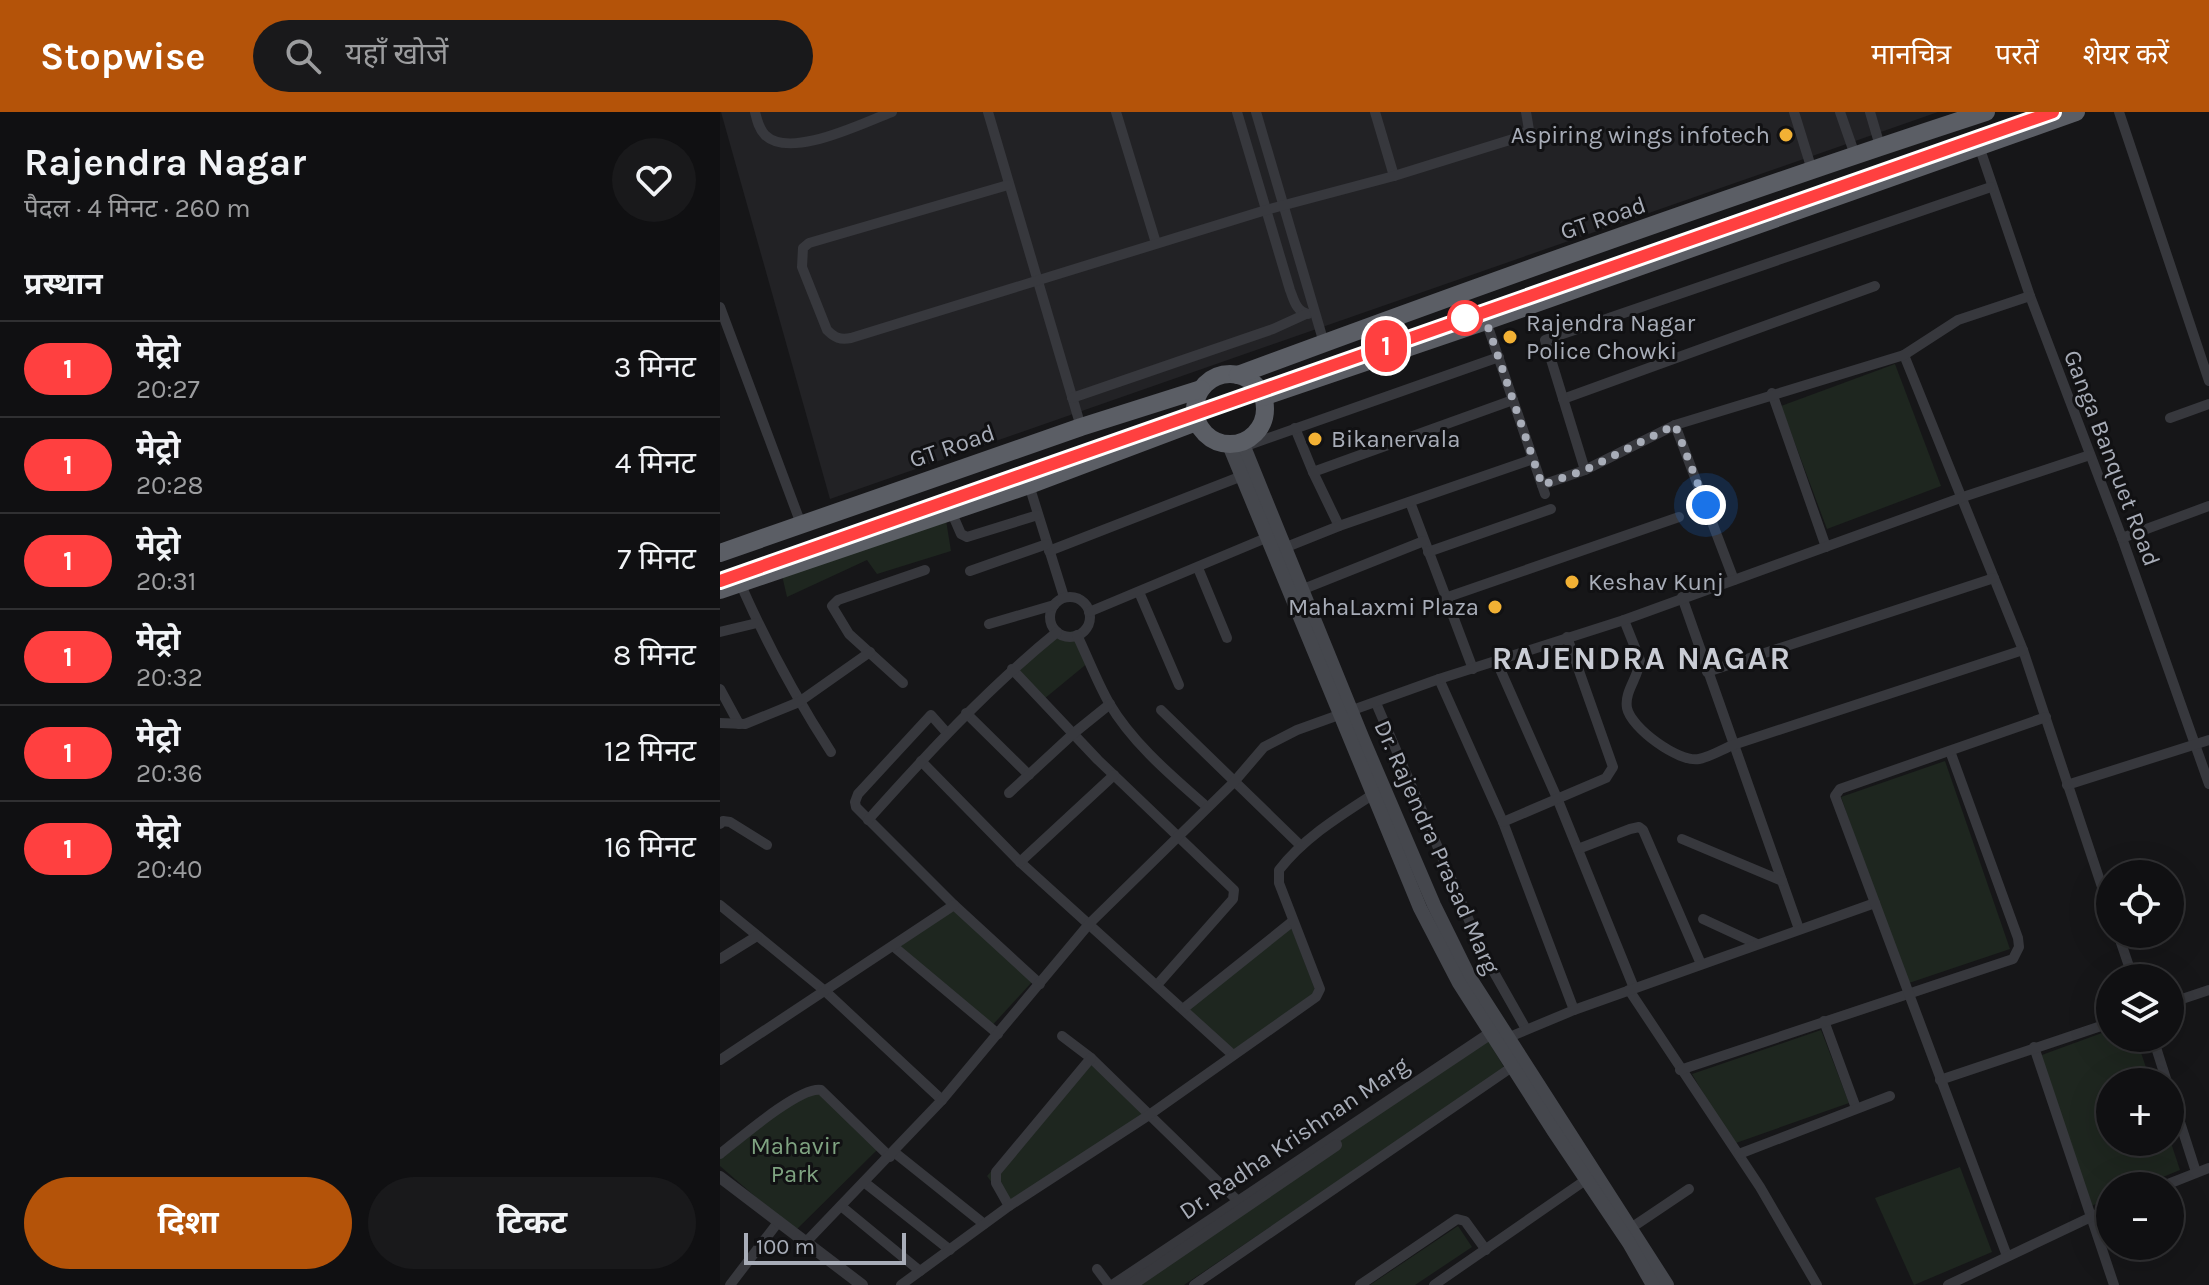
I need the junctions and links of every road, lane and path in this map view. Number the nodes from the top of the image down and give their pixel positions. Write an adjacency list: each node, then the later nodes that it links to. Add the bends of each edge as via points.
1 (755, 112): 2 (street, via 767,137 799,144)
2 (892, 112)
3 (988, 112): 20 (street)
4 (1116, 112): 24 (street)
5 (1237, 112): 23 (street)
6 (1256, 112): 22 (street)
7 (1375, 112): 19 (street)
8 (1526, 112): 19 (street, via 1529,130 1523,134)
9 (1794, 112): 18 (street)
10 (1840, 112): 17 (street)
11 (1870, 112): 15 (street)
12 (1986, 112): 15 (highway, GT Road)
13 (2076, 112): 16 (highway)
14 (2119, 112): 35 (street)
15 (1880, 146): 17 (highway, GT Road)
16 (1979, 146): 21 (street, Ganga Banquet Road); 30 (highway)
17 (1855, 155): 18 (highway, GT Road)
18 (1812, 170): 31 (highway, GT Road)
19 (1394, 176): 22 (street)
20 (1008, 185): 25 (street); 25 (street, via 818,238 803,248 802,267 827,330 841,339)
21 (1991, 187): 27 (street, Ganga Banquet Road); 40 (street, via 1545,340)
22 (1284, 205): 23 (street); 29 (street)
23 (1266, 210): 24 (street); 29 (street, via 1296,306)
24 (1156, 243): 25 (street)
25 (1036, 280): 39 (street)
26 (1875, 286): 40 (street)
27 (2030, 296): 32 (street, via 1958,320); 49 (street, Ganga Banquet Road)
28 (720, 307): 62 (street)
29 (1310, 315): 31 (street); 39 (street)
30 (1486, 321): 33 (street); 38 (highway)
31 (1324, 343): 34 (highway, GT Road)
32 (1904, 355): 37 (street); 55 (street)
33 (1499, 357): 41 (street); 47 (street)
34 (1238, 375): 36 (highway, via 1217,376); 38 (highway, via 1251,381)
35 (2209, 381)
36 (1201, 389): 44 (highway, via 1194,408); 46 (highway, GT Road)
37 (1772, 393): 45 (street); 67 (street)
38 (1263, 397): 48 (highway, via 1262,424)
39 (1072, 398): 46 (street)
40 (1563, 399): 51 (street)
41 (1513, 400): 50 (street); 52 (street)
42 (2209, 404): 43 (street)
43 (2170, 418)
44 (1196, 422): 48 (highway, via 1209,438); 54 (highway)
45 (1675, 425): 51 (street); 75 (street)
46 (1081, 427): 62 (highway, GT Road)
47 (1295, 428): 48 (street); 52 (street)
48 (1238, 445): 53 (main road, Dr. Rajendra Prasad Marg); 69 (main road, Dr. Rajendra Prasad Marg)
49 (2090, 455): 55 (street); 65 (street, Ganga Banquet Road)
50 (1533, 459): 51 (street, via 1543,490); 56 (street)
51 (1585, 470)
52 (1313, 472): 63 (street)
53 (1242, 476): 64 (main road, Dr. Rajendra Prasad Marg); 68 (street)
54 (1029, 485): 59 (highway); 60 (street)
55 (1963, 497): 67 (street); 74 (street)
56 (1410, 502): 63 (street); 66 (street)
57 (2209, 506): 65 (street)
58 (1551, 509): 66 (street)
59 (951, 511): 60 (street, via 967,537); 76 (highway)
60 (1038, 515): 68 (street)
61 (1679, 517): 82 (street)
62 (801, 524): 70 (highway, GT Road)
63 (1339, 526): 69 (street)
64 (1266, 538): 71 (street); 108 (main road, Dr. Rajendra Prasad Marg)
65 (2122, 538): 116 (street, Ganga Banquet Road)
66 (1426, 546): 78 (street); 82 (street)
67 (1826, 547): 75 (street)
68 (1048, 548): 73 (street); 80 (street)
69 (1284, 548): 78 (main road, Dr. Rajendra Prasad Marg)
70 (720, 553)
71 (1198, 568): 79 (street); 92 (street)
72 (925, 570): 94 (street, via 833,603 849,634)
73 (970, 571)
74 (1994, 578): 93 (street); 98 (street)
75 (1734, 580): 81 (street)
76 (740, 583): 77 (highway); 86 (street)
77 (720, 590)
78 (1301, 590): 108 (main road, Dr. Rajendra Prasad Marg)
79 (1139, 592): 84 (street); 101 (street)
80 (1064, 597): 83 (street); 84 (street, via 1083,601)
81 (1682, 597): 85 (street); 98 (street)
82 (1445, 598): 97 (street)
83 (1054, 605): 87 (street); 89 (street, via 1049,617)
84 (1089, 612): 90 (street, via 1088,624)
85 (1624, 620): 91 (street); 115 (street, via 1640,660 1627,709 1644,734 1688,759)
86 (757, 623): 88 (street); 103 (street)
87 (989, 624)
88 (720, 632)
89 (1057, 632): 90 (street); 96 (street)
90 (1077, 635): 105 (street)
91 (1567, 637): 95 (street); 127 (street, via 1613,767 1606,778)
92 (1227, 638)
93 (2023, 650): 109 (street); 115 (street)
94 (870, 652): 100 (street); 103 (street)
95 (1496, 660): 97 (street); 127 (street)
96 (1012, 669): 107 (street); 113 (street)
97 (1473, 669): 99 (street)
98 (1707, 672): 115 (street)
99 (1439, 679): 104 (street); 130 (street)
100 (903, 683)
101 (1179, 685)
102 (720, 689): 111 (street)
103 (799, 702): 111 (street); 118 (street)
104 (1376, 703): 108 (street); 163 (street, via 1483,953)
105 (1110, 704): 113 (street); 128 (street, via 1161,766)
106 (1161, 710): 122 (street)
107 (966, 713): 112 (street); 120 (street)
108 (1345, 714): 122 (street, via 1264,747); 126 (main road, Dr. Rajendra Prasad Marg); 164 (main road, Dr. Rajendra Prasad Marg)
109 (2046, 717): 117 (street); 124 (street)
110 (720, 723): 111 (street)
111 (739, 724)
112 (947, 733): 119 (street); 129 (street, via 931,715 856,798 856,807)
113 (1074, 733): 120 (street); 121 (street)
114 (2209, 740): 116 (street)
115 (1733, 745): 139 (street)
116 (2195, 745): 123 (street, Ganga Banquet Road); 124 (street)
117 (1950, 751): 140 (street, via 1837,792 1836,802); 157 (street, via 2019,947 2013,959)
118 (831, 752)
119 (921, 761): 129 (street); 137 (street)
120 (1029, 775): 125 (street)
121 (1114, 775): 132 (street); 137 (street)
122 (1234, 782): 128 (street); 135 (street)
123 (2209, 784)
124 (2067, 785): 138 (street)
125 (1009, 793)
126 (1372, 795): 135 (street); 164 (main road, Dr. Rajendra Prasad Marg, via 1459,983)
127 (1557, 798): 130 (street); 136 (street)
128 (1207, 807): 132 (street)
129 (868, 820): 142 (street)
130 (1503, 822): 160 (street)
131 (720, 824): 134 (street, via 726,820)
132 (1178, 836): 145 (street); 153 (street, via 1235,895)
133 (1682, 839): 139 (street)
134 (767, 845)
135 (1301, 846): 144 (street, via 1278,877)
136 (1578, 849): 151 (street, via 1630,829 1643,830); 154 (street)
137 (1020, 862): 145 (street)
138 (2096, 870)
139 (1782, 881): 146 (street)
140 (1875, 903): 146 (street); 157 (street)
141 (720, 905): 147 (street)
142 (954, 905): 149 (street); 152 (street)
143 (1703, 919): 148 (street)
144 (1293, 921): 159 (street); 168 (street, via 1319,994)
145 (1089, 924): 152 (street); 153 (street)
146 (1799, 929): 148 (street)
147 (757, 936): 150 (street); 156 (street)
148 (1757, 944): 151 (street)
149 (893, 946): 156 (street); 165 (street)
150 (720, 959)
151 (1701, 964): 154 (street)
152 (1040, 984): 165 (street)
153 (1157, 985): 159 (street)
154 (1631, 989): 160 (street); 172 (street)
155 (2209, 990): 158 (street)
156 (825, 991): 170 (street); 175 (street)
157 (1908, 993): 161 (street); 173 (street)
158 (2184, 998)
159 (1183, 1009): 168 (street)
160 (1574, 1010): 163 (street)
161 (1824, 1021): 172 (street); 176 (street)
162 (2096, 1027): 167 (street)
163 (1526, 1029): 164 (street)
164 (1498, 1033): 171 (main road, Dr. Rajendra Prasad Marg); 185 (main road, Dr. Rajendra Prasad Marg); 189 (street, Dr. Radha Krishnan Marg); 207 (street)
165 (998, 1034): 175 (street)
166 (1062, 1036): 169 (street)
167 (2034, 1047): 173 (street); 193 (street)
168 (1233, 1055): 177 (street)
169 (1091, 1058): 177 (street); 191 (street, via 996,1172)
170 (720, 1060)
171 (1512, 1067): 185 (main road, Dr. Rajendra Prasad Marg); 208 (street)
172 (1680, 1070): 181 (street)
173 (1940, 1080): 200 (street)
174 (1890, 1096): 176 (street)
175 (942, 1100): 180 (street)
176 (1856, 1108): 181 (street)
177 (1149, 1115): 189 (street); 191 (street)
178 (2184, 1135): 183 (street)
179 (720, 1154): 180 (street, via 814,1088)
180 (892, 1154): 187 (street); 195 (street)
181 (1739, 1154): 213 (street)
182 (2209, 1168): 183 (street)
183 (2196, 1172): 186 (street)
184 (720, 1177): 194 (street)
185 (1591, 1177): 196 (main road, Dr. Rajendra Prasad Marg); 199 (street); 211 (main road, Dr. Rajendra Prasad Marg)
186 (2184, 1177)
187 (864, 1182): 190 (street); 198 (street)
188 (1689, 1189): 196 (street)
189 (1239, 1202): 206 (street, Dr. Radha Krishnan Marg)
190 (841, 1206): 197 (street); 202 (street)
191 (1009, 1206): 195 (street)
192 (2096, 1213): 193 (street)
193 (2091, 1215): 200 (street); 215 (street)
194 (779, 1221): 197 (street); 204 (street)
195 (984, 1224): 198 (street)
196 (1631, 1228): 212 (main road, Dr. Rajendra Prasad Marg)
197 (807, 1241): 203 (street)
198 (950, 1250): 202 (street)
199 (1486, 1250): 209 (street, via 1465,1221 1457,1219); 210 (street)
200 (2007, 1256): 214 (street)
201 (1097, 1269): 206 (street)
202 (920, 1271): 205 (street)
203 (858, 1284)
204 (730, 1285)
205 (901, 1285)
206 (1111, 1285)
207 (1131, 1285)
208 (1194, 1285)
209 (1360, 1285)
210 (1434, 1285)
211 (1653, 1285)
212 (1667, 1285)
213 (1817, 1285)
214 (1948, 1285)
215 (2114, 1285)

